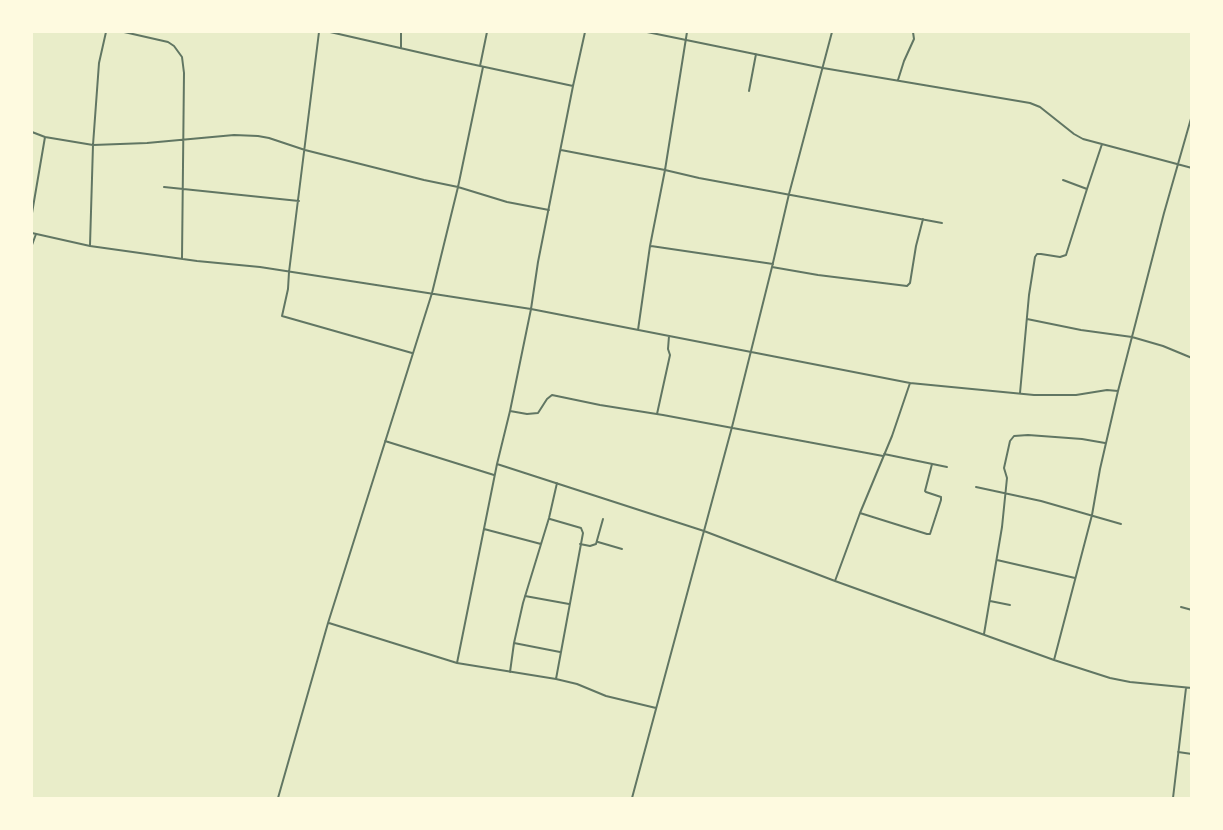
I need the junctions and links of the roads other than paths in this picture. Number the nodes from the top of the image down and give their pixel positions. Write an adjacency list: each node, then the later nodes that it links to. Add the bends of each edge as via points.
1 (106, 32): 25 (street, via 99,63)
2 (124, 32): 23 (street, via 168,42 182,57)
3 (319, 32): 26 (street)
4 (330, 32): 13 (street)
5 (401, 32): 13 (street)
6 (487, 32): 15 (street)
7 (585, 32): 18 (street)
8 (647, 32): 12 (street)
9 (687, 32): 12 (street)
10 (832, 32): 16 (street)
11 (914, 32): 17 (street)
12 (685, 39): 14 (street); 30 (street)
13 (400, 48): 15 (street)
14 (756, 54): 16 (street); 19 (street)
15 (481, 66): 18 (street); 33 (street)
16 (824, 68): 17 (street); 36 (street)
17 (898, 80): 24 (street, via 1030,103 1077,136)
18 (573, 86): 27 (street)
19 (749, 91)
20 (1191, 116): 28 (street)
21 (32, 132): 22 (street)
22 (45, 137): 25 (street); 39 (street)
23 (183, 140): 25 (street); 26 (street, via 252,135); 34 (street)
24 (1102, 144): 28 (street); 35 (street)
25 (93, 145): 45 (street)
26 (305, 150): 33 (street); 37 (street)
27 (560, 150): 30 (street); 38 (street)
28 (1178, 164): 29 (street); 55 (street)
29 (1191, 168)
30 (665, 170): 36 (street); 46 (street)
31 (1063, 180): 35 (street)
32 (164, 187): 34 (street)
33 (458, 187): 38 (street); 50 (street)
34 (182, 189): 37 (street); 47 (street)
35 (1087, 189): 52 (street, via 1066,255 1036,255)
36 (789, 194): 40 (street); 48 (street)
37 (299, 201): 49 (street)
38 (549, 210): 51 (street)
39 (32, 213)
40 (923, 219): 41 (street); 48 (street, via 907,286)
41 (942, 223)
42 (32, 233): 43 (street)
43 (36, 234): 44 (street); 45 (street)
44 (32, 245)
45 (90, 246): 47 (street)
46 (650, 246): 48 (street); 53 (street)
47 (182, 259): 49 (street)
48 (772, 265): 56 (street)
49 (289, 272): 50 (street); 57 (street, via 282,316)
50 (432, 293): 51 (street); 57 (street)
51 (531, 309): 53 (street); 62 (street)
52 (1027, 319): 55 (street); 61 (street)
53 (638, 330): 54 (street)
54 (669, 336): 56 (street); 63 (street, via 670,356)
55 (1132, 337): 58 (street); 60 (street)
56 (751, 352): 59 (street); 64 (street)
57 (412, 353): 65 (street)
58 (1191, 358)
59 (910, 383): 61 (street); 67 (street)
60 (1118, 391): 61 (street, via 1076,395); 66 (street)
61 (1020, 393)
62 (510, 411): 63 (street, via 538,414 552,395); 68 (street)
63 (657, 414): 64 (street)
64 (732, 428): 67 (street); 81 (street)
65 (385, 441): 71 (street); 95 (street)
66 (1106, 443): 74 (street, via 1014,436 1004,468); 76 (street)
67 (882, 455): 69 (street); 75 (street)
68 (497, 464): 71 (street); 72 (street)
69 (932, 464): 70 (street); 75 (street, via 925,491 941,500 930,534)
70 (947, 467)
71 (494, 475): 80 (street)
72 (557, 483): 77 (street); 81 (street)
73 (976, 487): 74 (street)
74 (1005, 495): 76 (street); 86 (street)
75 (860, 513): 88 (street)
76 (1092, 515): 79 (street); 87 (street)
77 (549, 518): 83 (street); 84 (street, via 581,528)
78 (603, 519): 82 (street)
79 (1121, 524)
80 (484, 529): 83 (street); 100 (street)
81 (704, 531): 88 (street); 105 (street)
82 (598, 542): 84 (street, via 594,546); 85 (street)
83 (541, 544): 89 (street)
84 (580, 544): 91 (street)
85 (622, 549)
86 (997, 560): 87 (street); 90 (street)
87 (1075, 578): 99 (street)
88 (835, 581): 96 (street)
89 (525, 596): 91 (street); 97 (street)
90 (990, 601): 92 (street); 96 (street)
91 (569, 604): 98 (street)
92 (1010, 605)
93 (1181, 608): 94 (street)
94 (1191, 609)
95 (328, 623): 100 (street); 108 (street)
96 (984, 634): 99 (street)
97 (514, 643): 98 (street); 101 (street)
98 (560, 652): 102 (street)
99 (1054, 660): 103 (street, via 1110,678)
100 (457, 663): 101 (street)
101 (510, 672): 102 (street)
102 (556, 679): 105 (street)
103 (1185, 688): 104 (street); 106 (street)
104 (1191, 688)
105 (656, 708): 109 (street)
106 (1178, 752): 107 (street); 110 (street)
107 (1191, 754)
108 (278, 798)
109 (632, 798)
110 (1173, 798)

